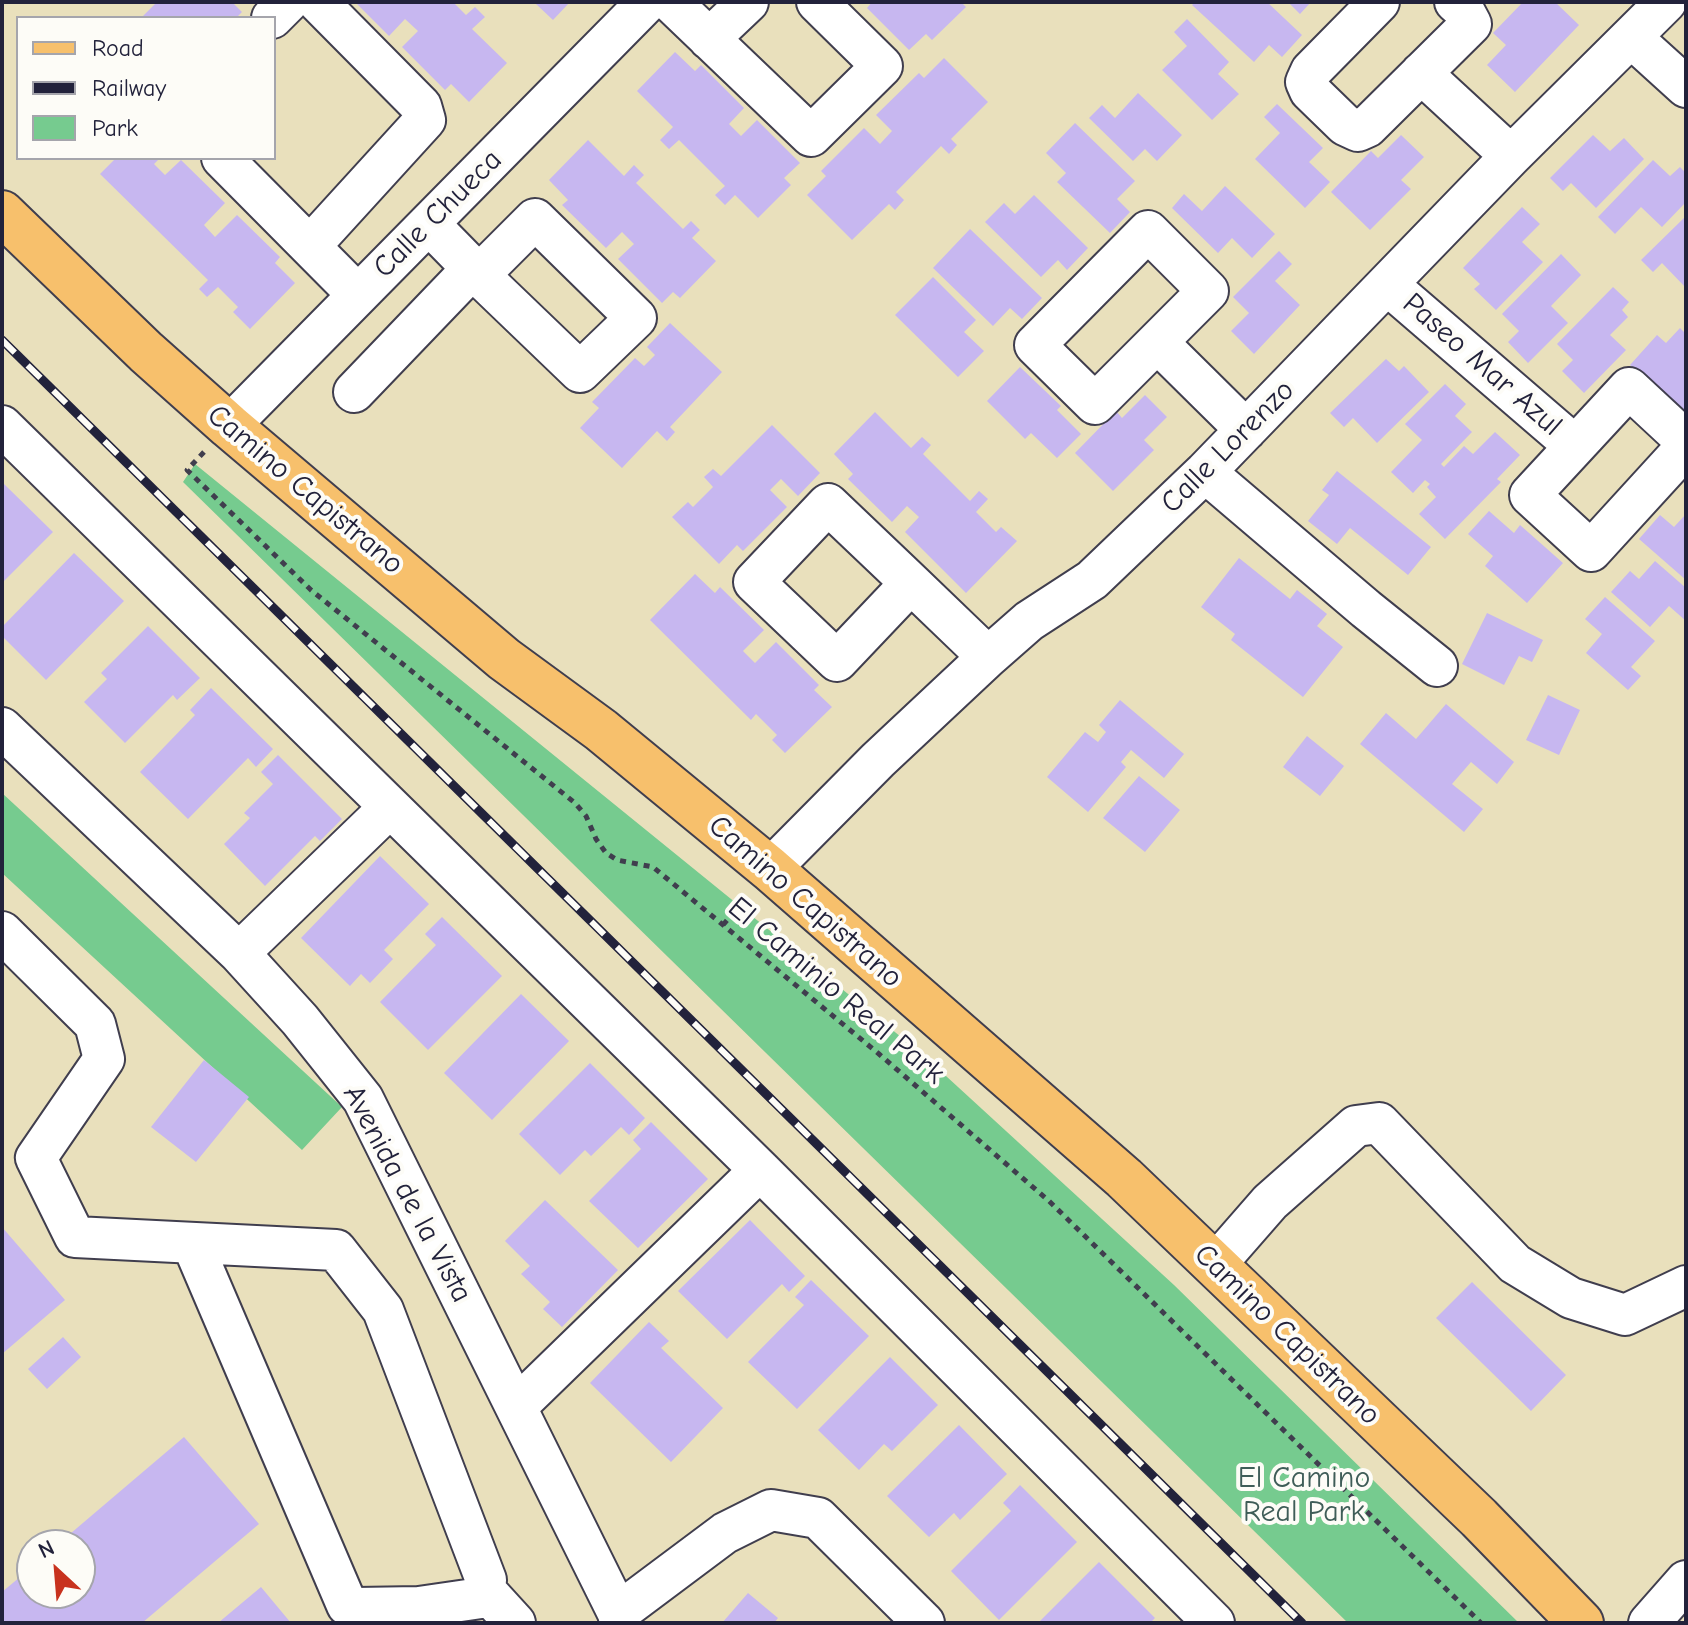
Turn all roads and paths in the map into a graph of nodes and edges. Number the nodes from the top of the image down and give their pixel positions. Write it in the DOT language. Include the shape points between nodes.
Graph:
graph roads {
  1 [pos="318,2"];
  2 [pos="647,2"];
  3 [pos="671,2"];
  4 [pos="748,2"];
  5 [pos="817,2"];
  6 [pos="1379,2"];
  7 [pos="1455,2"];
  8 [pos="1666,2"];
  9 [pos="1632,38"];
  10 [pos="709,39"];
  11 [pos="1421,73"];
  12 [pos="1686,87"];
  13 [pos="1511,156"];
  14 [pos="224,160"];
  15 [pos="2,213"];
  16 [pos="429,224"];
  17 [pos="311,245"];
  18 [pos="1388,285"];
  19 [pos="358,295"];
  20 [pos="1157,342"];
  21 [pos="354,392"];
  22 [pos="2,426"];
  23 [pos="229,426"];
  24 [pos="1246,430"];
  25 [pos="1686,441"];
  26 [pos="1575,446"];
  27 [pos="1686,447"];
  28 [pos="1205,472"];
  29 [pos="911,583"];
  30 [pos="988,657"];
  31 [pos="1437,666"];
  32 [pos="2,728"];
  33 [pos="389,808"];
  34 [pos="770,869"];
  35 [pos="2,932"];
  36 [pos="239,953"];
  37 [pos="760,1170"];
  38 [pos="192,1243"];
  39 [pos="1215,1265"];
  40 [pos="1686,1286"];
  41 [pos="516,1407"];
  42 [pos="1686,1581"];
  43 [pos="484,1589"];
  44 [pos="619,1618"];
  45 [pos="515,1623"];
  46 [pos="924,1623"];
  47 [pos="1214,1623"];
  48 [pos="1481,1623"];
  49 [pos="1581,1623"];
  50 [pos="1649,1623"];
  1 -- 17 [label="street" via="421,106 425,120"];
  2 -- 16 [label="street, Calle Chueca"];
  3 -- 10 [label="street"];
  4 -- 10 [label="street"];
  5 -- 10 [label="street" via="882,66 811,136"];
  6 -- 11 [label="street" via="1311,71 1306,82 1310,91 1358,131"];
  7 -- 11 [label="street" via="1471,24"];
  8 -- 9 [label="street, Calle Lorenzo"];
  9 -- 12 [label="street"];
  9 -- 13 [label="street, Calle Lorenzo"];
  11 -- 13 [label="street"];
  13 -- 18 [label="street, Calle Lorenzo"];
  14 -- 17 [label="street"];
  15 -- 23 [label="main road, Camino Capistrano"];
  16 -- 19 [label="street, Calle Chueca"];
  16 -- 21 [label="street" via="476,272"];
  17 -- 19 [label="street"];
  18 -- 24 [label="street, Calle Lorenzo"];
  18 -- 26 [label="street, Paseo Mar Azul"];
  19 -- 23 [label="street, Calle Chueca"];
  20 -- 24 [label="street"];
  22 -- 33 [label="street"];
  23 -- 34 [label="main road, Camino Capistrano" via="504,659 601,730"];
  23 -- 48 [label="path, El Caminio Real Park" via="187,470 311,590 575,803 606,853 653,867 1049,1201"];
  24 -- 28 [label="street, Calle Lorenzo"];
  25 -- 26 [label="street, Paseo Mar Azul" via="1629,388"];
  26 -- 27 [label="street, Paseo Mar Azul" via="1530,495 1591,551"];
  28 -- 30 [label="street, Calle Lorenzo" via="1092,580 1029,621"];
  28 -- 31 [label="street"];
  29 -- 30 [label="street"];
  30 -- 34 [label="street, Calle Lorenzo"];
  32 -- 36 [label="street, Avenida de la Vista"];
  33 -- 36 [label="street"];
  33 -- 37 [label="street"];
  34 -- 39 [label="main road, Camino Capistrano" via="1124,1178"];
  35 -- 38 [label="street" via="95,1024 104,1059 36,1158 75,1237"];
  36 -- 41 [label="street, Avenida de la Vista" via="363,1099"];
  37 -- 41 [label="street"];
  37 -- 47 [label="street"];
  38 -- 43 [label="street" via="336,1250 383,1310 486,1580"];
  38 -- 43 [label="street" via="347,1605 419,1607 481,1598"];
  39 -- 40 [label="street" via="1270,1202 1356,1126 1379,1123 1515,1264 1571,1298 1625,1315"];
  39 -- 49 [label="main road, Camino Capistrano"];
  41 -- 44 [label="street, Avenida de la Vista"];
  42 -- 50 [label="street"];
  43 -- 45 [label="street"];
  44 -- 46 [label="street" via="725,1533 771,1510 818,1518"];
}
